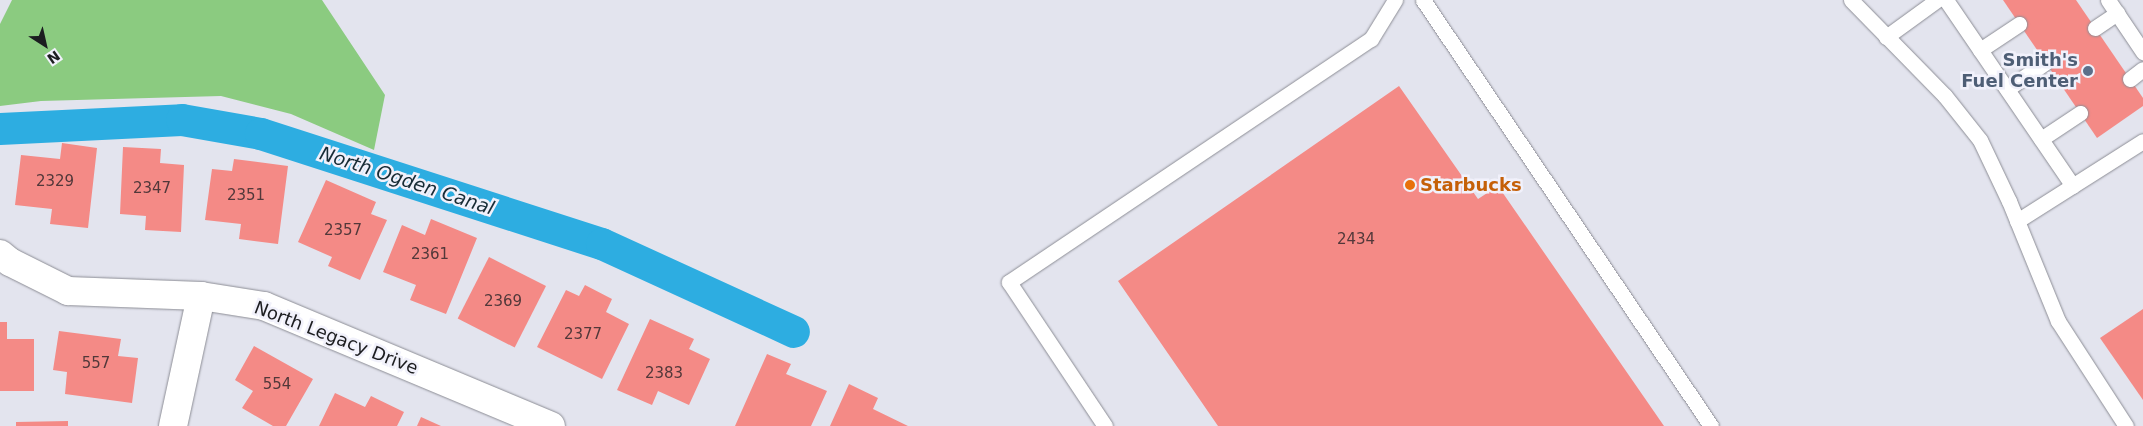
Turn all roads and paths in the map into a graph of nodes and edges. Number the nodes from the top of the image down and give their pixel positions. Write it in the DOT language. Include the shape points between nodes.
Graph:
graph roads {
  1 [pos="1395,0"];
  2 [pos="1423,0"];
  3 [pos="1851,0"];
  4 [pos="1937,0"];
  5 [pos="1946,0"];
  6 [pos="2108,0"];
  7 [pos="2117,13"];
  8 [pos="2019,24"];
  9 [pos="2095,28"];
  10 [pos="1886,37"];
  11 [pos="1980,50"];
  12 [pos="2143,52"];
  13 [pos="2046,62"];
  14 [pos="2143,69"];
  15 [pos="2130,78"];
  16 [pos="2007,89"];
  17 [pos="2080,113"];
  18 [pos="2041,139"];
  19 [pos="2143,142"];
  20 [pos="2073,186"];
  21 [pos="2017,221"];
  22 [pos="0,254"];
  23 [pos="201,296"];
  24 [pos="540,424"];
  25 [pos="173,426"];
  26 [pos="1105,426"];
  27 [pos="1711,426"];
  28 [pos="2126,426"];
  1 -- 26 [label="lane" via="1371,39 1009,282"];
  2 -- 27 [label="lane"];
  3 -- 10 [label="lane"];
  4 -- 10 [label="lane"];
  5 -- 11 [label="lane"];
  6 -- 7 [label="lane"];
  7 -- 9 [label="lane"];
  7 -- 12 [label="lane"];
  8 -- 11 [label="lane"];
  10 -- 21 [label="lane" via="1964,117 1996,172"];
  11 -- 16 [label="lane"];
  13 -- 16 [label="lane"];
  14 -- 15 [label="lane"];
  16 -- 18 [label="lane"];
  17 -- 18 [label="lane"];
  18 -- 20 [label="lane"];
  19 -- 20 [label="lane"];
  20 -- 21 [label="lane"];
  21 -- 28 [label="lane" via="2058,321"];
  22 -- 23 [label="street, North Legacy Drive" via="68,291"];
  23 -- 24 [label="street, North Legacy Drive" via="264,306"];
  23 -- 25 [label="street"];
}
